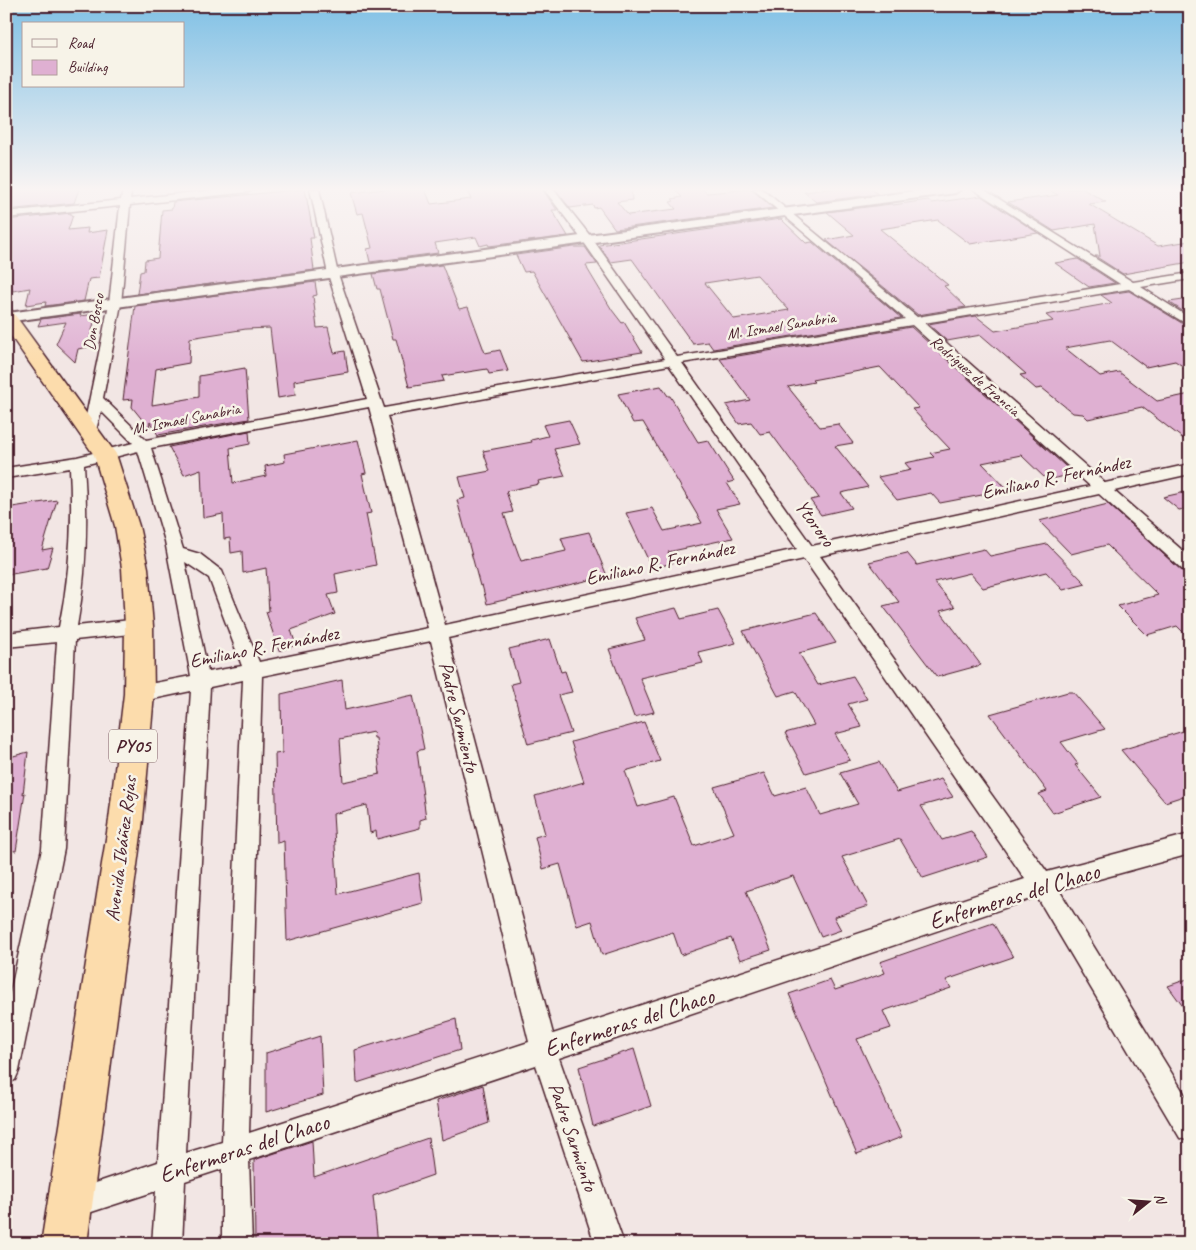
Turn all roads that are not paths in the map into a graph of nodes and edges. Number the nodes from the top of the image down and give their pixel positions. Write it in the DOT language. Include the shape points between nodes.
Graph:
graph roads {
  1 [pos="121,247"];
  2 [pos="327,247"];
  3 [pos="527,247"];
  4 [pos="593,247"];
  5 [pos="827,247"];
  6 [pos="1070,247"];
  7 [pos="333,274"];
  8 [pos="1190,276"];
  9 [pos="1131,286"];
  10 [pos="115,304"];
  11 [pos="7,317"];
  12 [pos="915,322"];
  13 [pos="1190,323"];
  14 [pos="673,361"];
  15 [pos="96,399"];
  16 [pos="376,407"];
  17 [pos="143,445"];
  18 [pos="91,449"];
  19 [pos="1190,469"];
  20 [pos="6,473"];
  21 [pos="1103,488"];
  22 [pos="810,552"];
  23 [pos="175,553"];
  24 [pos="1190,567"];
  25 [pos="139,626"];
  26 [pos="67,632"];
  27 [pos="438,633"];
  28 [pos="6,640"];
  29 [pos="253,670"];
  30 [pos="201,681"];
  31 [pos="139,694"];
  32 [pos="1190,844"];
  33 [pos="1042,884"];
  34 [pos="544,1050"];
  35 [pos="6,1070"];
  36 [pos="1190,1128"];
  37 [pos="235,1150"];
  38 [pos="171,1171"];
  39 [pos="67,1224"];
  40 [pos="167,1244"];
  41 [pos="238,1244"];
  42 [pos="610,1244"];
  1 -- 10 [label="street, Don Bosco"];
  2 -- 7 [label="street, Padre Sarmiento"];
  3 -- 7 [label="street"];
  4 -- 14 [label="street, Ytororo"];
  5 -- 12 [label="street, Rodríguez de Francia"];
  6 -- 9 [label="street"];
  7 -- 10 [label="street"];
  7 -- 16 [label="street, Padre Sarmiento"];
  8 -- 9 [label="street, M. Ismael Sanabria"];
  9 -- 12 [label="street, M. Ismael Sanabria"];
  9 -- 13 [label="street"];
  10 -- 11 [label="street"];
  10 -- 15 [label="street, Don Bosco"];
  11 -- 18 [label="highway, Avenida Ibáñez Rojas / PY05"];
  12 -- 14 [label="street, M. Ismael Sanabria"];
  12 -- 21 [label="street, Rodríguez de Francia"];
  14 -- 16 [label="street, M. Ismael Sanabria"];
  14 -- 22 [label="street, Ytororo"];
  15 -- 17 [label="street"];
  15 -- 18 [label="street, Don Bosco"];
  16 -- 17 [label="street, M. Ismael Sanabria"];
  16 -- 27 [label="street, Padre Sarmiento"];
  17 -- 18 [label="street, M. Ismael Sanabria"];
  17 -- 23 [label="street"];
  18 -- 20 [label="street, M. Ismael Sanabria"];
  18 -- 25 [label="highway, Avenida Ibáñez Rojas / PY05" via="127,526 135,568"];
  18 -- 26 [label="street, Don Bosco" via="80,513 74,595"];
  19 -- 21 [label="street, Emiliano R. Fernández"];
  21 -- 22 [label="street, Emiliano R. Fernández"];
  21 -- 24 [label="street, Rodríguez de Francia"];
  22 -- 27 [label="street, Emiliano R. Fernández"];
  22 -- 33 [label="street, Ytororo"];
  23 -- 29 [label="street" via="194,558 216,574"];
  23 -- 30 [label="street"];
  25 -- 26 [label="street"];
  25 -- 31 [label="highway, Avenida Ibáñez Rojas / PY05"];
  26 -- 28 [label="street"];
  26 -- 35 [label="street, Don Bosco" via="54,849"];
  27 -- 29 [label="street, Emiliano R. Fernández"];
  27 -- 34 [label="street, Padre Sarmiento"];
  29 -- 30 [label="street, Emiliano R. Fernández"];
  29 -- 37 [label="street"];
  30 -- 31 [label="street, Emiliano R. Fernández"];
  30 -- 38 [label="street"];
  31 -- 39 [label="highway, Avenida Ibáñez Rojas / PY05" via="126,820"];
  32 -- 33 [label="street, Enfermeras del Chaco"];
  33 -- 34 [label="street, Enfermeras del Chaco"];
  33 -- 36 [label="street, Ytororo"];
  34 -- 37 [label="street, Enfermeras del Chaco"];
  34 -- 42 [label="street, Padre Sarmiento"];
  37 -- 38 [label="street, Enfermeras del Chaco"];
  37 -- 41 [label="street"];
  38 -- 39 [label="street, Enfermeras del Chaco"];
  38 -- 40 [label="street"];
}
